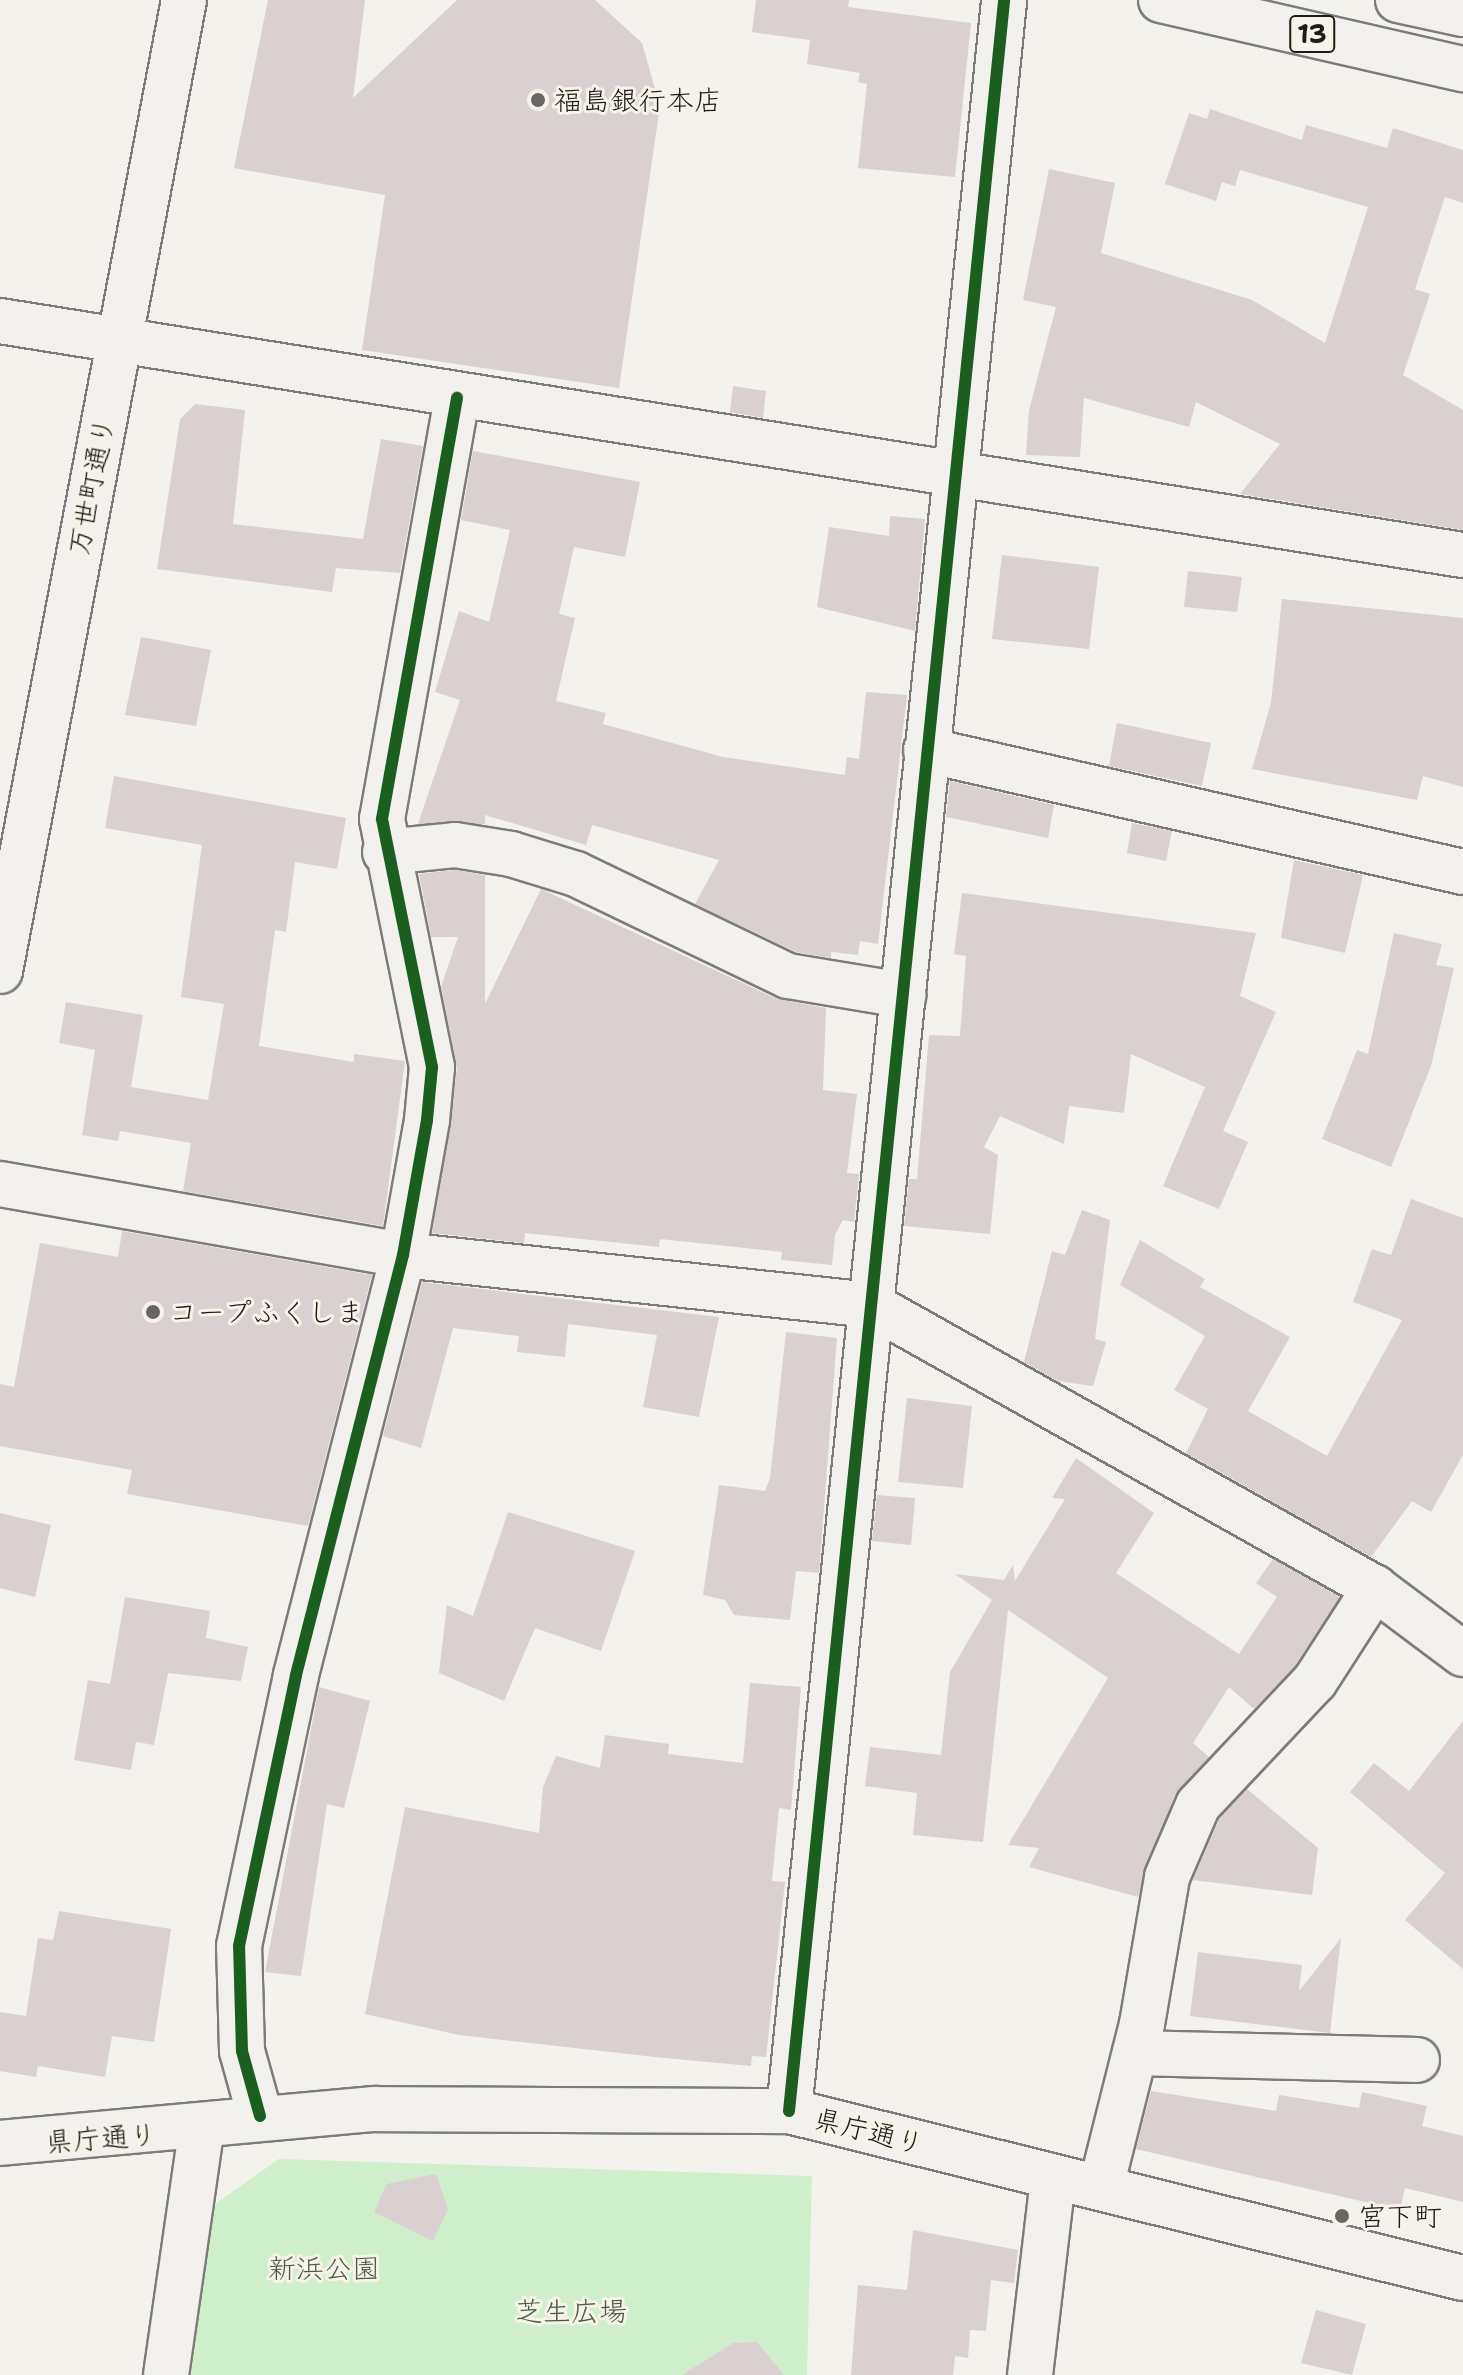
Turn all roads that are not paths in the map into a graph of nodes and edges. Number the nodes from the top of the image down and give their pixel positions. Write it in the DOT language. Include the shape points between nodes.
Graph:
graph roads {
  1 [pos="184,0"];
  2 [pos="1004,0"];
  3 [pos="1161,0"];
  4 [pos="1398,0"];
  5 [pos="1463,14"];
  6 [pos="1463,69"];
  7 [pos="0,321"];
  8 [pos="119,335"];
  9 [pos="457,398"];
  10 [pos="956,479"];
  11 [pos="1463,555"];
  12 [pos="926,750"];
  13 [pos="385,852"];
  14 [pos="1463,872"];
  15 [pos="0,971"];
  16 [pos="903,995"];
  17 [pos="0,1184"];
  18 [pos="403,1255"];
  19 [pos="871,1305"];
  20 [pos="1375,1588"];
  21 [pos="1463,1654"];
  22 [pos="1135,2053"];
  23 [pos="1417,2060"];
  24 [pos="789,2111"];
  25 [pos="260,2116"];
  26 [pos="201,2131"];
  27 [pos="0,2143"];
  28 [pos="1053,2178"];
  29 [pos="1101,2187"];
  30 [pos="1463,2278"];
  31 [pos="166,2375"];
  32 [pos="1030,2375"];
  1 -- 8 [label="main road, 万世町通り"];
  2 -- 10 [label="main road"];
  3 -- 6 [label="main road, 13"];
  4 -- 5 [label="main road"];
  7 -- 8 [label="main road"];
  8 -- 9 [label="main road"];
  8 -- 15 [label="main road, 万世町通り"];
  9 -- 10 [label="main road"];
  9 -- 13 [label="main road" via="382,819"];
  10 -- 11 [label="main road"];
  10 -- 12 [label="main road"];
  12 -- 14 [label="main road"];
  12 -- 16 [label="main road"];
  13 -- 16 [label="main road" via="455,845 511,854 576,874 788,976"];
  13 -- 18 [label="main road" via="432,1067"];
  16 -- 19 [label="main road"];
  17 -- 18 [label="main road"];
  18 -- 19 [label="main road"];
  18 -- 25 [label="main road" via="296,1675 239,1946 242,2051"];
  19 -- 20 [label="main road"];
  19 -- 24 [label="main road"];
  20 -- 21 [label="main road"];
  20 -- 22 [label="main road" via="1315,1681 1198,1805 1167,1877"];
  22 -- 23 [label="main road"];
  22 -- 29 [label="main road"];
  24 -- 25 [label="main road, 県庁通り"];
  24 -- 28 [label="main road, 県庁通り"];
  25 -- 26 [label="main road, 県庁通り"];
  26 -- 27 [label="main road, 県庁通り"];
  26 -- 31 [label="main road"];
  28 -- 29 [label="main road, 県庁通り"];
  28 -- 32 [label="main road"];
  29 -- 30 [label="main road, 県庁通り"];
}
